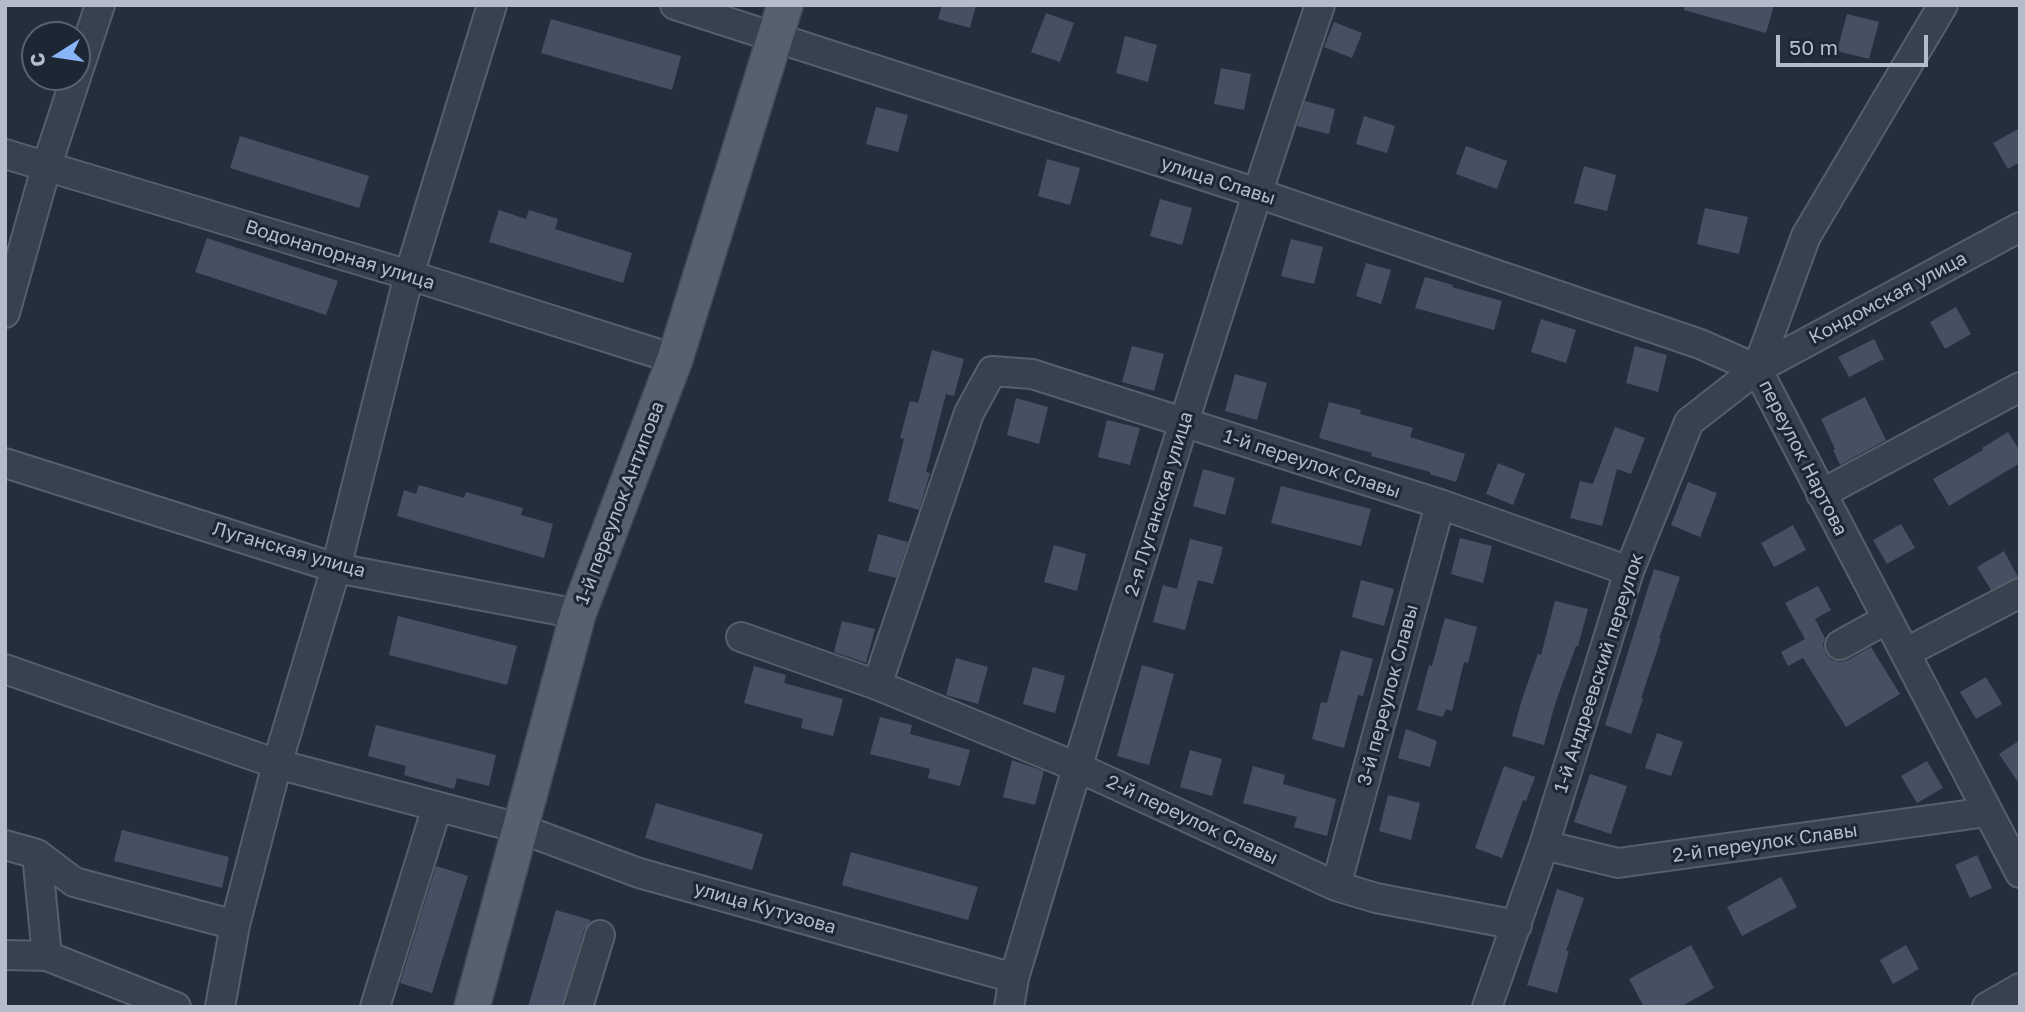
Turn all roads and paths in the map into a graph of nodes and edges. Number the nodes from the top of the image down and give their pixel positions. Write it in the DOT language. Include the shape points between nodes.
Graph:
graph roads {
  1 [pos="100,5"];
  2 [pos="492,5"];
  3 [pos="675,5"];
  4 [pos="1320,5"];
  5 [pos="1943,5"];
  6 [pos="781,21"];
  7 [pos="91,33"];
  8 [pos="72,91"];
  9 [pos="5,154"];
  10 [pos="46,168"];
  11 [pos="1257,193"];
  12 [pos="2020,228"];
  13 [pos="12,261"];
  14 [pos="409,275"];
  15 [pos="5,313"];
  16 [pos="675,359"];
  17 [pos="1757,369"];
  18 [pos="2020,387"];
  19 [pos="1184,423"];
  20 [pos="5,463"];
  21 [pos="1821,494"];
  22 [pos="1440,504"];
  23 [pos="336,568"];
  24 [pos="1629,572"];
  25 [pos="2020,593"];
  26 [pos="578,614"];
  27 [pos="1887,619"];
  28 [pos="741,637"];
  29 [pos="1840,645"];
  30 [pos="1905,653"];
  31 [pos="5,669"];
  32 [pos="877,684"];
  33 [pos="277,764"];
  34 [pos="1077,767"];
  35 [pos="437,807"];
  36 [pos="1987,812"];
  37 [pos="519,828"];
  38 [pos="5,845"];
  39 [pos="1544,845"];
  40 [pos="37,854"];
  41 [pos="2020,873"];
  42 [pos="1336,886"];
  43 [pos="235,925"];
  44 [pos="1517,925"];
  45 [pos="600,935"];
  46 [pos="5,955"];
  47 [pos="47,956"];
  48 [pos="1014,978"];
  49 [pos="2020,989"];
  50 [pos="176,1007"];
  51 [pos="220,1007"];
  52 [pos="375,1007"];
  53 [pos="472,1007"];
  54 [pos="578,1007"];
  55 [pos="1009,1007"];
  56 [pos="1487,1007"];
  57 [pos="1987,1007"];
  1 -- 7 [label="street"];
  2 -- 14 [label="street"];
  3 -- 6 [label="street, улица Славы"];
  4 -- 11 [label="street, 2-я Луганская улица"];
  5 -- 17 [label="street, переулок Нартова" via="1806,236"];
  6 -- 11 [label="street, улица Славы"];
  6 -- 16 [label="main road, 1-й переулок Антипова"];
  8 -- 10 [label="street"];
  9 -- 10 [label="street, Водонапорная улица"];
  10 -- 13 [label="street"];
  10 -- 14 [label="street, Водонапорная улица"];
  11 -- 17 [label="street, улица Славы" via="1700,344"];
  11 -- 19 [label="street, 2-я Луганская улица"];
  12 -- 17 [label="street, Кондомская улица"];
  13 -- 15 [label="street"];
  14 -- 16 [label="street, Водонапорная улица"];
  14 -- 23 [label="street"];
  16 -- 26 [label="main road, 1-й переулок Антипова"];
  17 -- 21 [label="street, переулок Нартова"];
  17 -- 24 [label="street, 1-й Андреевский переулок" via="1689,422"];
  18 -- 21 [label="street"];
  19 -- 22 [label="street, 1-й переулок Славы"];
  19 -- 32 [label="street, 1-й переулок Славы" via="1032,374 992,371 969,413"];
  19 -- 34 [label="street, 2-я Луганская улица"];
  20 -- 23 [label="street, Луганская улица"];
  21 -- 27 [label="street, переулок Нартова"];
  22 -- 24 [label="street, 1-й переулок Славы"];
  22 -- 42 [label="street, 3-й переулок Славы"];
  23 -- 26 [label="street, Луганская улица"];
  23 -- 33 [label="street"];
  24 -- 39 [label="street, 1-й Андреевский переулок"];
  25 -- 30 [label="street"];
  26 -- 37 [label="main road, 1-й переулок Антипова"];
  27 -- 29 [label="street"];
  27 -- 30 [label="street, переулок Нартова"];
  28 -- 32 [label="street, 2-й переулок Славы"];
  30 -- 36 [label="street, переулок Нартова"];
  31 -- 33 [label="street, улица Кутузова"];
  32 -- 34 [label="street, 2-й переулок Славы"];
  33 -- 35 [label="street, улица Кутузова"];
  33 -- 43 [label="street"];
  34 -- 42 [label="street, 2-й переулок Славы"];
  34 -- 48 [label="street, 2-я Луганская улица"];
  35 -- 37 [label="street, улица Кутузова"];
  35 -- 52 [label="street"];
  36 -- 39 [label="street, 2-й переулок Славы" via="1618,863"];
  36 -- 41 [label="street, переулок Нартова"];
  37 -- 48 [label="street, улица Кутузова" via="639,873"];
  37 -- 53 [label="main road, 1-й переулок Антипова"];
  38 -- 40 [label="street"];
  39 -- 44 [label="street, 1-й Андреевский переулок"];
  40 -- 43 [label="street" via="74,882"];
  40 -- 47 [label="street"];
  42 -- 44 [label="street, 2-й переулок Славы"];
  43 -- 51 [label="street"];
  44 -- 56 [label="street, 1-й Андреевский переулок"];
  45 -- 54 [label="street"];
  46 -- 47 [label="street"];
  47 -- 50 [label="street"];
  48 -- 55 [label="street, 2-я Луганская улица"];
  49 -- 57 [label="street"];
}
